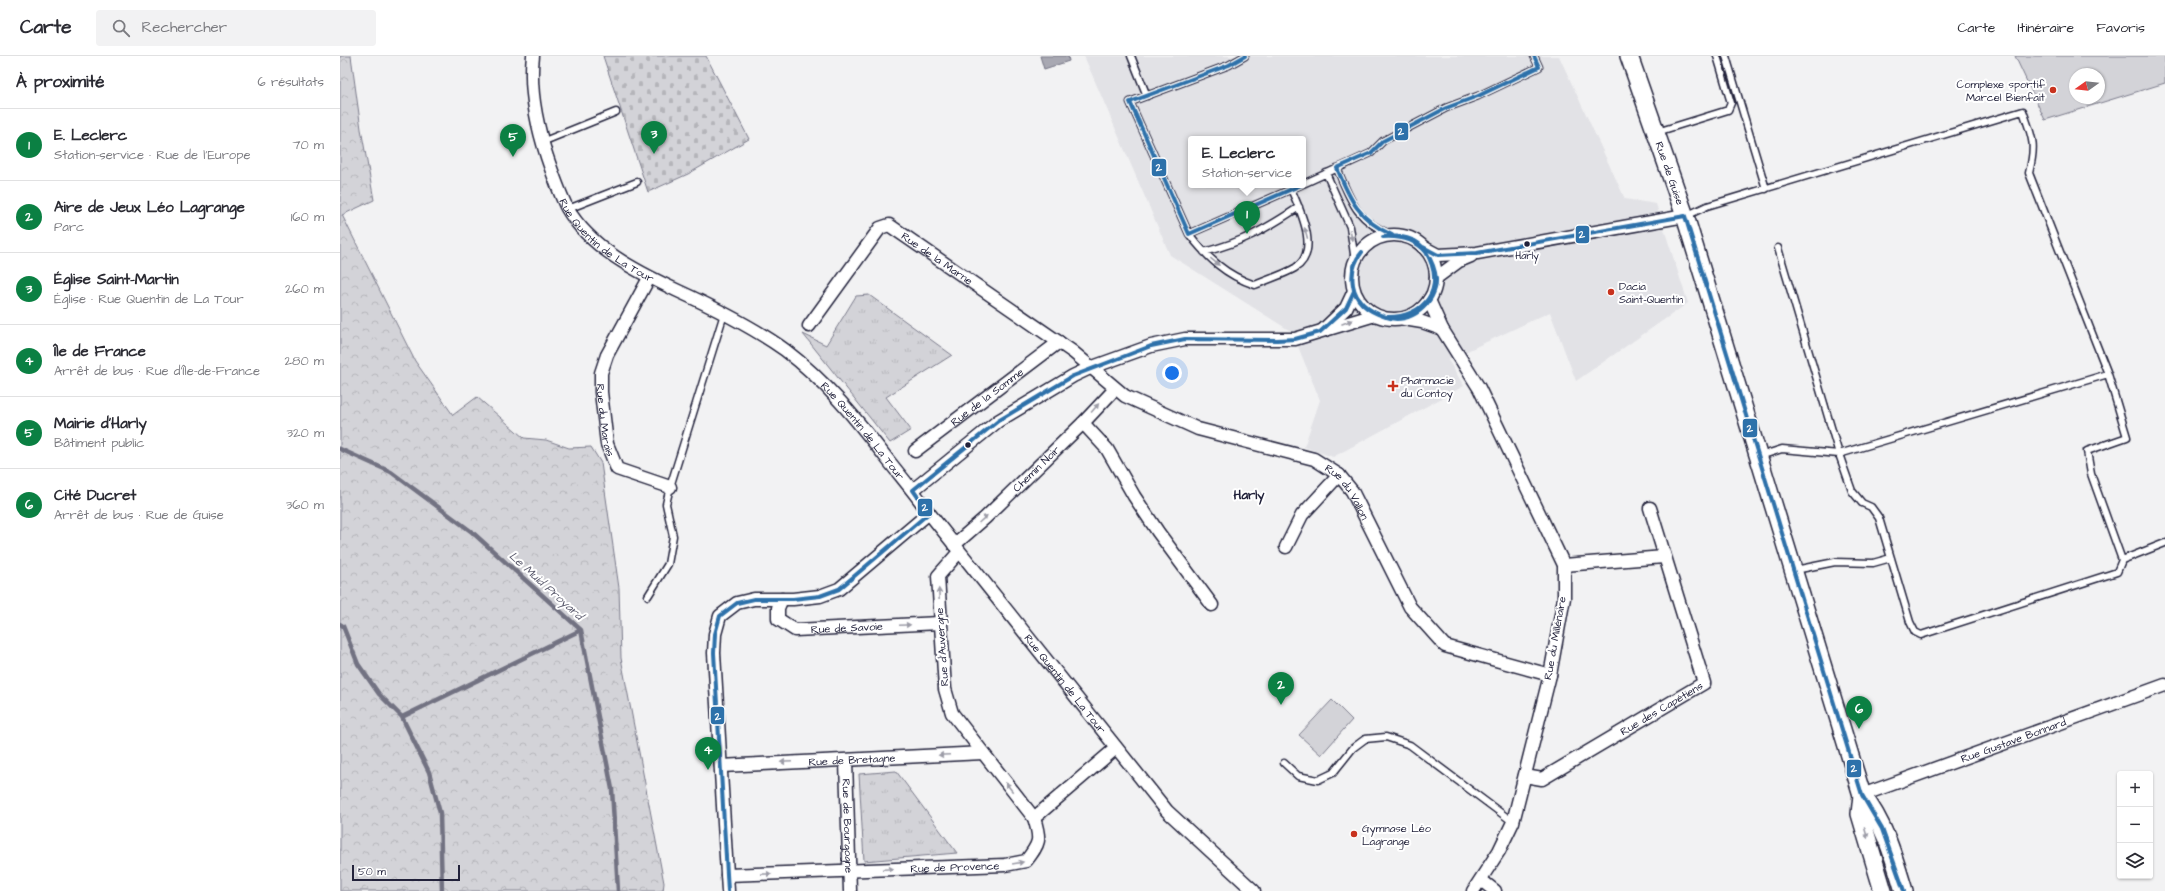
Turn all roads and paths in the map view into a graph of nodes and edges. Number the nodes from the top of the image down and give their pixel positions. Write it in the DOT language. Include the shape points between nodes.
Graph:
graph roads {
  1 [pos="533,56"];
  2 [pos="1131,56"];
  3 [pos="1245,56"];
  4 [pos="1534,56"];
  5 [pos="1629,56"];
  6 [pos="1717,56"];
  7 [pos="1726,56"];
  8 [pos="1147,96"];
  9 [pos="616,112"];
  10 [pos="1656,133"];
  11 [pos="542,142"];
  12 [pos="1337,168"];
  13 [pos="1326,173"];
  14 [pos="637,182"];
  15 [pos="1306,182"];
  16 [pos="1766,188"];
  17 [pos="1291,189"];
  18 [pos="1299,208"];
  19 [pos="568,209"];
  20 [pos="1685,216"];
  21 [pos="1189,234"];
  22 [pos="1392,235"];
  23 [pos="1423,247"];
  24 [pos="1778,248"];
  25 [pos="1204,252"];
  26 [pos="1477,253"];
  27 [pos="1355,261"];
  28 [pos="649,278"];
  29 [pos="1436,278"];
  30 [pos="1354,291"];
  31 [pos="1429,300"];
  32 [pos="724,314"];
  33 [pos="1375,315"];
  34 [pos="1402,318"];
  35 [pos="810,326"];
  36 [pos="1442,329"];
  37 [pos="1320,332"];
  38 [pos="1059,342"];
  39 [pos="1090,368"];
  40 [pos="2108,374"];
  41 [pos="1115,388"];
  42 [pos="1083,422"];
  43 [pos="915,451"];
  44 [pos="1839,454"];
  45 [pos="1759,457"];
  46 [pos="1339,475"];
  47 [pos="670,487"];
  48 [pos="913,490"];
  49 [pos="1650,508"];
  50 [pos="929,513"];
  51 [pos="2165,543"];
  52 [pos="1286,547"];
  53 [pos="956,548"];
  54 [pos="1664,557"];
  55 [pos="1891,558"];
  56 [pos="2122,560"];
  57 [pos="1564,565"];
  58 [pos="1794,571"];
  59 [pos="648,596"];
  60 [pos="782,599"];
  61 [pos="1212,605"];
  62 [pos="940,624"];
  63 [pos="1550,675"];
  64 [pos="2165,685"];
  65 [pos="1116,748"];
  66 [pos="983,753"];
  67 [pos="846,761"];
  68 [pos="1284,763"];
  69 [pos="720,766"];
  70 [pos="1525,776"];
  71 [pos="1862,795"];
  72 [pos="1034,818"];
  73 [pos="1513,822"];
  74 [pos="849,870"];
  75 [pos="727,875"];
  76 [pos="1481,880"];
  77 [pos="1882,890"];
  78 [pos="728,891"];
  79 [pos="850,891"];
  80 [pos="1254,891"];
  81 [pos="1473,891"];
  82 [pos="1495,891"];
  83 [pos="1904,891"];
  1 -- 11 [label="street, Rue Quentin de La Tour" via="537,122"];
  2 -- 8 [label="lane"];
  3 -- 8 [label="lane" via="1229,65"];
  4 -- 12 [label="lane" via="1539,67 1446,108 1383,141 1371,154"];
  5 -- 10 [label="main road, Rue de Guise"];
  6 -- 10 [label="lane" via="1731,103 1728,110"];
  7 -- 16 [label="lane"];
  8 -- 21 [label="lane" via="1130,102"];
  9 -- 11 [label="lane"];
  10 -- 20 [label="main road, Rue de Guise"];
  11 -- 19 [label="street, Rue Quentin de La Tour"];
  12 -- 13 [label="lane"];
  12 -- 22 [label="lane" via="1357,212 1376,229"];
  13 -- 15 [label="lane"];
  13 -- 27 [label="lane, one-way" via="1350,226"];
  14 -- 19 [label="lane"];
  16 -- 20 [label="lane" via="1707,206"];
  16 -- 40 [label="lane" via="2023,111 2034,151 2029,173"];
  17 -- 18 [label="lane"];
  17 -- 21 [label="lane"];
  18 -- 25 [label="lane" via="1262,232 1232,245"];
  25 -- 18 [label="lane, one-way" via="1235,278 1255,284 1295,268 1305,259 1308,241"];
  19 -- 28 [label="street, Rue Quentin de La Tour" via="594,240"];
  20 -- 26 [label="street"];
  20 -- 45 [label="main road, Rue de Guise"];
  21 -- 25 [label="lane"];
  22 -- 23 [label="street" via="1409,239"];
  22 -- 27 [label="street" via="1370,243"];
  23 -- 26 [label="street" via="1438,255"];
  23 -- 29 [label="street" via="1434,267"];
  24 -- 44 [label="lane"];
  26 -- 29 [label="street" via="1459,261"];
  27 -- 30 [label="street" via="1352,281"];
  28 -- 32 [label="street, Rue Quentin de La Tour"];
  28 -- 47 [label="street, Rue du Marais" via="607,355 601,373 606,444 617,469"];
  29 -- 31 [label="street"];
  30 -- 33 [label="street" via="1359,300"];
  30 -- 37 [label="street" via="1346,308"];
  31 -- 34 [label="street" via="1422,309"];
  31 -- 36 [label="street, Rue du Millénaire"];
  32 -- 47 [label="lane"];
  32 -- 48 [label="street, Rue Quentin de La Tour" via="785,350 827,385"];
  33 -- 34 [label="street"];
  37 -- 33 [label="street, one-way" via="1352,320"];
  34 -- 36 [label="street"];
  35 -- 38 [label="street, Rue de la Marne" via="880,228 889,225"];
  36 -- 57 [label="street, Rue du Millénaire" via="1479,388"];
  37 -- 39 [label="street" via="1295,339 1278,340 1186,339 1151,346"];
  38 -- 39 [label="street, Rue de la Marne"];
  38 -- 43 [label="street, Rue de la Somme"];
  39 -- 41 [label="street, Rue du Vallon"];
  39 -- 48 [label="street" via="998,421"];
  40 -- 44 [label="lane"];
  40 -- 56 [label="lane" via="2127,437 2087,451 2091,474"];
  42 -- 41 [label="street, Chemin Noir, one-way"];
  41 -- 46 [label="street, Rue du Vallon" via="1144,406 1198,429 1314,459"];
  53 -- 42 [label="street, Chemin Noir, one-way"];
  42 -- 61 [label="street" via="1107,449 1158,532"];
  44 -- 45 [label="lane" via="1782,449"];
  44 -- 55 [label="lane" via="1852,491 1862,503 1871,507 1879,518"];
  45 -- 58 [label="main road, Rue de Guise"];
  46 -- 52 [label="street" via="1302,515"];
  46 -- 63 [label="street, Rue du Vallon" via="1352,491 1410,607 1446,646"];
  47 -- 59 [label="lane" via="666,504 673,536 668,564"];
  48 -- 50 [label="street, Rue Quentin de La Tour"];
  49 -- 54 [label="street, Rue des Capétiens"];
  50 -- 53 [label="street, Rue Quentin de La Tour"];
  50 -- 60 [label="street" via="839,589 820,596"];
  51 -- 56 [label="lane"];
  62 -- 53 [label="street, Rue d'Auvergne, one-way" via="938,576"];
  53 -- 65 [label="street, Rue Quentin de La Tour"];
  54 -- 57 [label="street"];
  54 -- 70 [label="street, Rue des Capétiens" via="1704,683 1542,779"];
  55 -- 56 [label="lane" via="1910,622 1915,632 1921,635 2117,572"];
  55 -- 58 [label="lane" via="1873,563 1834,562"];
  57 -- 63 [label="street, Rue du Millénaire" via="1564,598"];
  58 -- 71 [label="main road, Rue de Guise"];
  60 -- 62 [label="street, Rue de Savoie, one-way" via="778,608 778,619 795,630"];
  60 -- 69 [label="street" via="754,599 737,603 720,616 715,634 714,653"];
  62 -- 66 [label="street, Rue d'Auvergne" via="944,689 952,714"];
  63 -- 70 [label="street, Rue du Millénaire"];
  64 -- 71 [label="street, Rue Gustave Bonnard"];
  65 -- 72 [label="street"];
  65 -- 80 [label="street, Rue Quentin de La Tour" via="1167,811"];
  66 -- 67 [label="street, Rue de Bretagne, one-way"];
  72 -- 66 [label="street, Rue d'Auvergne, one-way"];
  67 -- 69 [label="street, Rue de Bretagne, one-way"];
  67 -- 74 [label="street, Rue de Bourgogne"];
  68 -- 73 [label="lane" via="1298,776 1318,780 1333,773 1365,739 1386,737 1410,745"];
  69 -- 75 [label="street"];
  70 -- 73 [label="street, Rue du Millénaire"];
  71 -- 77 [label="main road, Rue de Guise, one-way" via="1860,814"];
  71 -- 83 [label="main road, Rue de Guise" via="1872,808 1893,854"];
  74 -- 72 [label="street, Rue de Provence, one-way" via="1005,865 1026,861 1038,846 1038,831"];
  73 -- 76 [label="street, Rue du Millénaire"];
  75 -- 74 [label="street, Rue de Provence, one-way"];
  74 -- 79 [label="street, Rue de Bourgogne"];
  75 -- 78 [label="street"];
  76 -- 81 [label="street, Rue du Millénaire"];
  76 -- 82 [label="street"];
}
